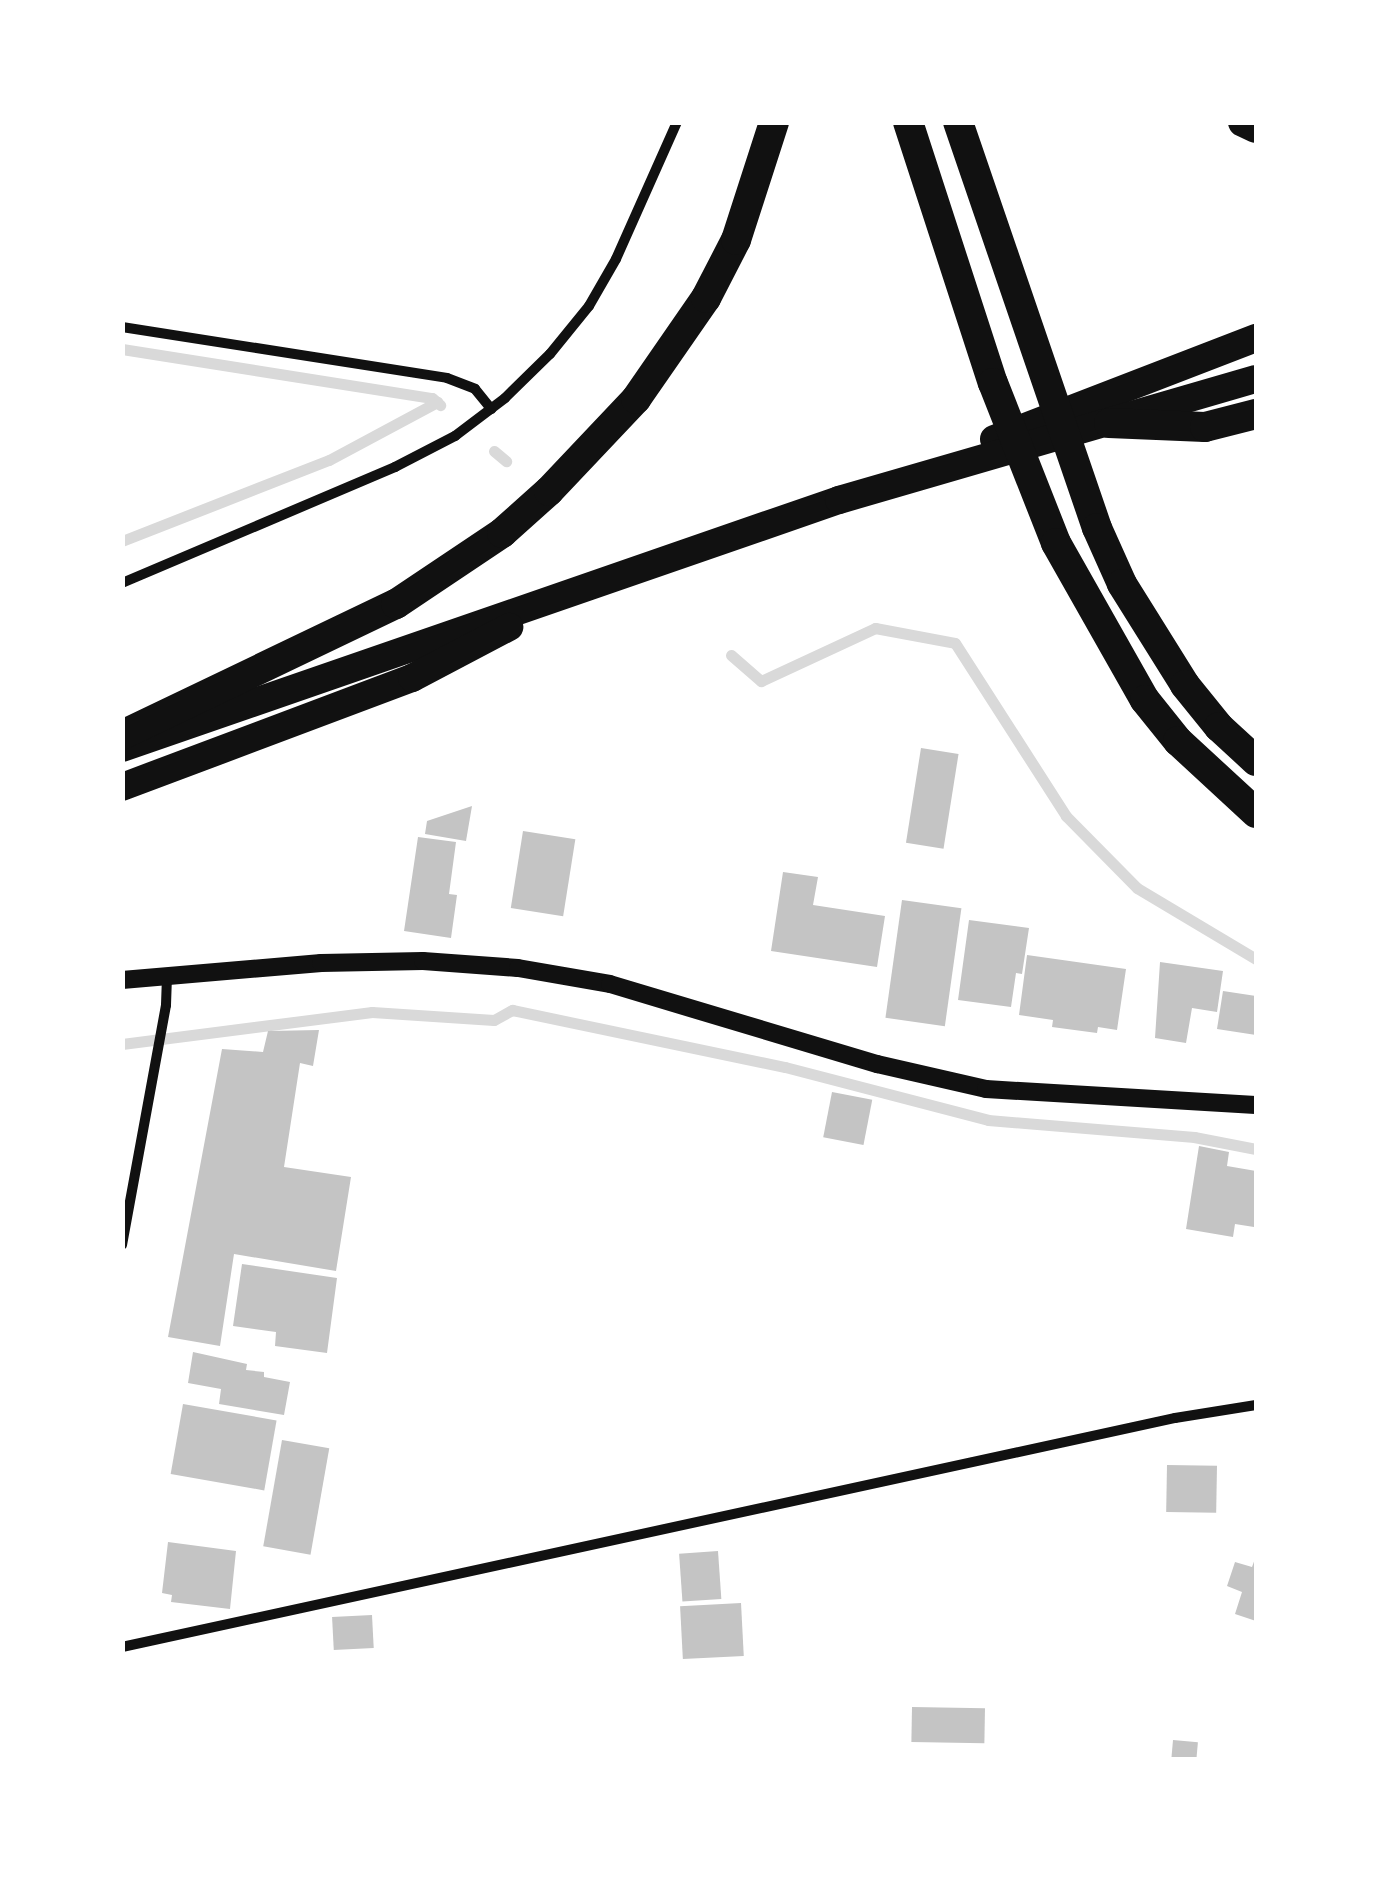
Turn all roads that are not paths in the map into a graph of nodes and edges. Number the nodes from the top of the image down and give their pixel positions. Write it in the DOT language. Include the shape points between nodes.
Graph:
graph roads {
  1 [pos="676,122"];
  2 [pos="774,122"];
  3 [pos="908,122"];
  4 [pos="958,122"];
  5 [pos="1243,122"];
  6 [pos="1256,128"];
  7 [pos="122,327"];
  8 [pos="1256,338"];
  9 [pos="1256,380"];
  10 [pos="491,408"];
  11 [pos="1256,414"];
  12 [pos="1109,424"];
  13 [pos="839,500"];
  14 [pos="122,582"];
  15 [pos="594,582"];
  16 [pos="122,735"];
  17 [pos="122,748"];
  18 [pos="1256,761"];
  19 [pos="122,787"];
  20 [pos="1256,813"];
  21 [pos="166,976"];
  22 [pos="122,980"];
  23 [pos="1256,1105"];
  24 [pos="122,1245"];
  25 [pos="1256,1405"];
  26 [pos="122,1647"];
  1 -- 10 [label="street" via="589,306 550,354"];
  2 -- 16 [label="highway" via="736,240 706,298 636,399 550,491 490,542 396,604"];
  3 -- 20 [label="highway" via="993,382 1056,544 1144,700"];
  4 -- 18 [label="highway" via="1122,584 1185,686"];
  5 -- 6 [label="highway"];
  7 -- 10 [label="street" via="447,378 475,389"];
  8 -- 13 [label="highway"];
  9 -- 12 [label="highway"];
  10 -- 14 [label="street" via="455,436 379,475"];
  11 -- 12 [label="highway" via="1204,427"];
  12 -- 13 [label="highway"];
  13 -- 15 [label="highway"];
  15 -- 17 [label="highway"];
  15 -- 19 [label="highway" via="412,678"];
  21 -- 22 [label="street"];
  21 -- 23 [label="street" via="322,963 518,968 610,984 877,1064 986,1088"];
  21 -- 24 [label="street"];
  25 -- 26 [label="street"];
}
